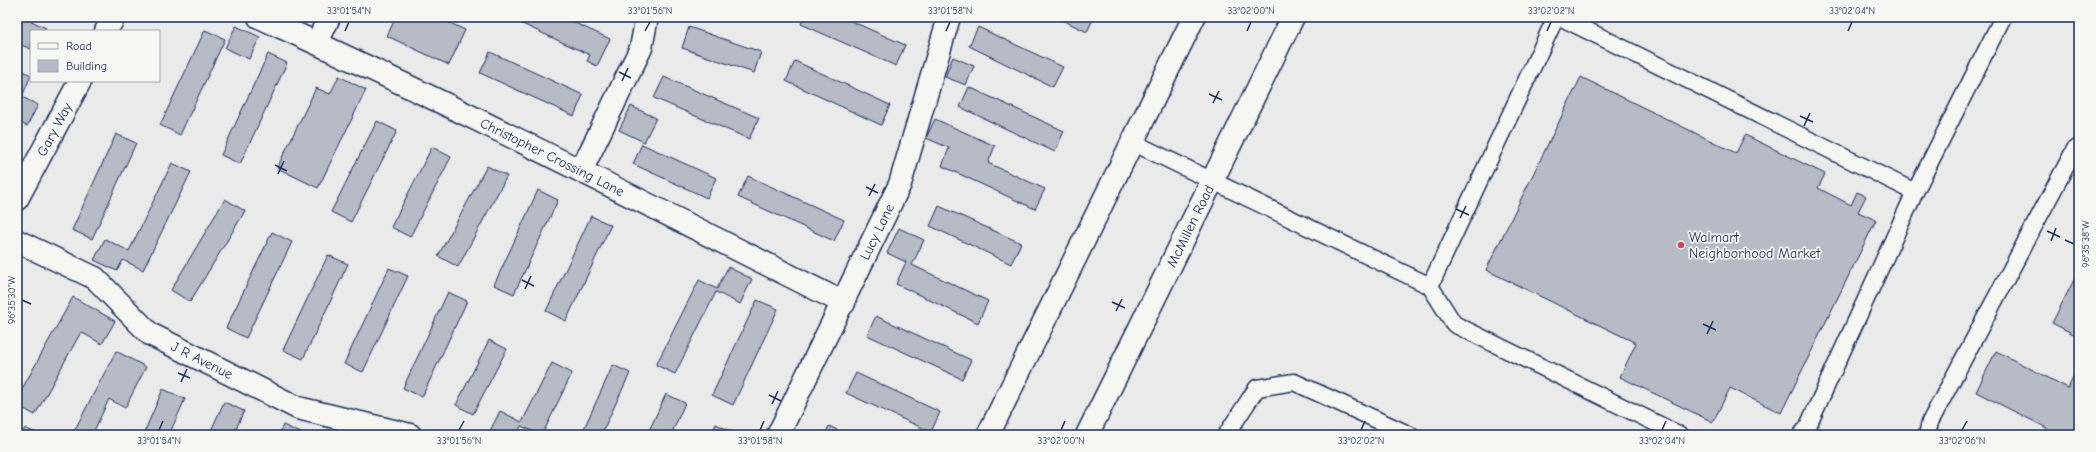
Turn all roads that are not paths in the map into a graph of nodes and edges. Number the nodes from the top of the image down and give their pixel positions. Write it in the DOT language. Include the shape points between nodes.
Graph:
graph roads {
  1 [pos="114,17"];
  2 [pos="259,17"];
  3 [pos="329,17"];
  4 [pos="647,17"];
  5 [pos="949,17"];
  6 [pos="1194,17"];
  7 [pos="1294,17"];
  8 [pos="1556,17"];
  9 [pos="1560,17"];
  10 [pos="2003,17"];
  11 [pos="107,30"];
  12 [pos="317,43"];
  13 [pos="79,82"];
  14 [pos="1132,142"];
  15 [pos="2079,148"];
  16 [pos="581,171"];
  17 [pos="1212,182"];
  18 [pos="1915,192"];
  19 [pos="17,200"];
  20 [pos="17,241"];
  21 [pos="1430,286"];
  22 [pos="844,303"];
  23 [pos="410,435"];
  24 [pos="778,435"];
  25 [pos="988,435"];
  26 [pos="1087,435"];
  27 [pos="1226,435"];
  28 [pos="1410,435"];
  29 [pos="1680,435"];
  30 [pos="1801,435"];
  31 [pos="1927,435"];
  1 -- 11 [label="street"];
  2 -- 12 [label="street, Christopher Crossing Lane"];
  3 -- 12 [label="street"];
  4 -- 16 [label="street" via="641,48"];
  5 -- 22 [label="street, Lucy Lane" via="900,184"];
  6 -- 14 [label="street"];
  7 -- 17 [label="street, McMillen Road"];
  8 -- 21 [label="lane"];
  9 -- 18 [label="lane"];
  10 -- 18 [label="lane"];
  12 -- 16 [label="street, Christopher Crossing Lane"];
  13 -- 19 [label="street, Gary Way"];
  14 -- 17 [label="lane"];
  14 -- 25 [label="street"];
  15 -- 31 [label="lane" via="2075,149 1930,422"];
  16 -- 22 [label="street, Christopher Crossing Lane"];
  17 -- 21 [label="lane"];
  17 -- 26 [label="street, McMillen Road"];
  18 -- 30 [label="lane" via="1808,426"];
  20 -- 23 [label="street, J R Avenue" via="95,278 150,334 298,408"];
  21 -- 29 [label="lane" via="1454,324"];
  22 -- 24 [label="street, Lucy Lane"];
  27 -- 28 [label="lane" via="1257,388 1294,382"];
}
